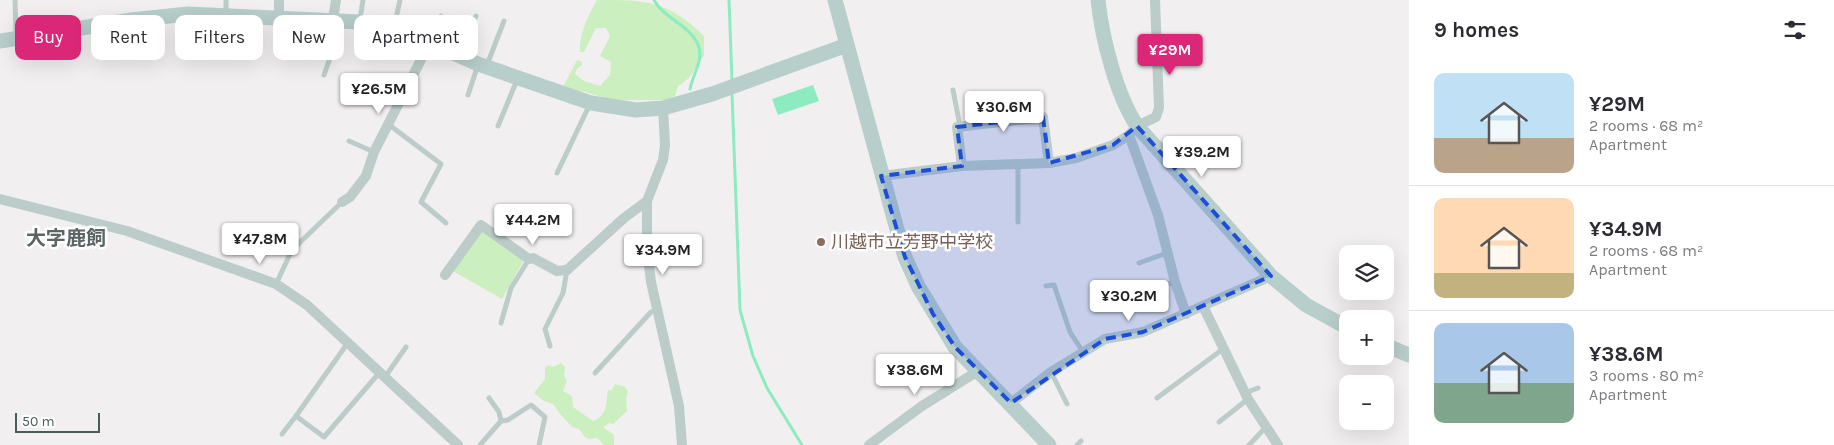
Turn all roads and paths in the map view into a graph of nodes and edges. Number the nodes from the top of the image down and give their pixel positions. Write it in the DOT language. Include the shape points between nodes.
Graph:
graph roads {
  1 [pos="15,0"];
  2 [pos="279,0"];
  3 [pos="336,0"];
  4 [pos="363,0"];
  5 [pos="400,0"];
  6 [pos="835,0"];
  7 [pos="1098,0"];
  8 [pos="1155,0"];
  9 [pos="226,8"];
  10 [pos="15,15"];
  11 [pos="279,15"];
  12 [pos="337,15"];
  13 [pos="360,15"];
  14 [pos="397,15"];
  15 [pos="273,18"];
  16 [pos="504,21"];
  17 [pos="81,28"];
  18 [pos="15,39"];
  19 [pos="0,42"];
  20 [pos="847,45"];
  21 [pos="330,60"];
  22 [pos="421,60"];
  23 [pos="469,60"];
  24 [pos="482,66"];
  25 [pos="324,75"];
  26 [pos="518,79"];
  27 [pos="953,90"];
  28 [pos="468,95"];
  29 [pos="591,103"];
  30 [pos="663,108"];
  31 [pos="388,124"];
  32 [pos="498,126"];
  33 [pos="960,126"];
  34 [pos="1133,130"];
  35 [pos="349,141"];
  36 [pos="374,152"];
  37 [pos="1049,163"];
  38 [pos="1018,164"];
  39 [pos="962,166"];
  40 [pos="557,174"];
  41 [pos="881,176"];
  42 [pos="0,199"];
  43 [pos="647,201"];
  44 [pos="342,202"];
  45 [pos="1018,222"];
  46 [pos="446,223"];
  47 [pos="1168,253"];
  48 [pos="528,260"];
  49 [pos="1138,263"];
  50 [pos="567,270"];
  51 [pos="445,275"];
  52 [pos="1271,276"];
  53 [pos="1175,282"];
  54 [pos="276,284"];
  55 [pos="1046,286"];
  56 [pos="1142,291"];
  57 [pos="1204,306"];
  58 [pos="657,310"];
  59 [pos="1186,314"];
  60 [pos="501,323"];
  61 [pos="1339,323"];
  62 [pos="347,344"];
  63 [pos="550,346"];
  64 [pos="406,347"];
  65 [pos="1223,349"];
  66 [pos="1394,349"];
  67 [pos="1083,353"];
  68 [pos="1409,355"];
  69 [pos="978,371"];
  70 [pos="1051,372"];
  71 [pos="595,373"];
  72 [pos="382,375"];
  73 [pos="1258,388"];
  74 [pos="1246,396"];
  75 [pos="489,398"];
  76 [pos="1157,398"];
  77 [pos="1011,403"];
  78 [pos="1067,404"];
  79 [pos="296,416"];
  80 [pos="501,421"];
  81 [pos="1218,422"];
  82 [pos="1266,428"];
  83 [pos="282,434"];
  84 [pos="452,443"];
  85 [pos="480,445"];
  86 [pos="539,445"];
  87 [pos="682,445"];
  88 [pos="869,445"];
  89 [pos="1049,445"];
  90 [pos="1249,445"];
  91 [pos="1278,445"];
  1 -- 10 [label="lane"];
  2 -- 11 [label="street"];
  3 -- 12 [label="street"];
  4 -- 13 [label="lane"];
  5 -- 14 [label="lane"];
  6 -- 20 [label="street"];
  7 -- 34 [label="street" via="1110,56"];
  8 -- 34 [label="street" via="1159,108 1156,117"];
  9 -- 15 [label="street"];
  9 -- 17 [label="street"];
  16 -- 24 [label="lane"];
  18 -- 19 [label="street"];
  20 -- 30 [label="street" via="722,91"];
  20 -- 41 [label="street"];
  21 -- 25 [label="lane"];
  22 -- 31 [label="street"];
  23 -- 24 [label="street"];
  24 -- 26 [label="street"];
  24 -- 28 [label="lane"];
  26 -- 29 [label="street"];
  26 -- 32 [label="lane"];
  27 -- 33 [label="lane"];
  29 -- 30 [label="street" via="636,110"];
  29 -- 40 [label="lane"];
  30 -- 43 [label="street" via="663,160"];
  31 -- 36 [label="street"];
  31 -- 46 [label="lane" via="441,164 421,202"];
  33 -- 37 [label="street" via="1043,117"];
  33 -- 39 [label="street" via="956,127"];
  34 -- 37 [label="street" via="1113,145"];
  34 -- 47 [label="street"];
  34 -- 52 [label="street"];
  35 -- 36 [label="lane"];
  36 -- 44 [label="street" via="359,187"];
  37 -- 38 [label="street"];
  38 -- 39 [label="street"];
  38 -- 45 [label="lane"];
  39 -- 41 [label="street"];
  41 -- 69 [label="street" via="905,257 918,286 955,346"];
  42 -- 54 [label="street" via="127,231"];
  43 -- 50 [label="street"];
  43 -- 58 [label="street" via="647,250"];
  44 -- 54 [label="lane" via="292,250"];
  47 -- 49 [label="lane"];
  47 -- 53 [label="street"];
  48 -- 50 [label="street" via="538,261 557,271"];
  48 -- 51 [label="street" via="480,225"];
  48 -- 60 [label="lane" via="511,288"];
  50 -- 63 [label="lane" via="563,292 546,329"];
  52 -- 57 [label="street"];
  52 -- 61 [label="street" via="1306,305"];
  53 -- 56 [label="lane"];
  53 -- 59 [label="street"];
  54 -- 62 [label="street" via="307,305"];
  55 -- 67 [label="lane" via="1054,285 1070,332"];
  57 -- 59 [label="street"];
  57 -- 65 [label="street"];
  58 -- 71 [label="lane" via="651,312"];
  58 -- 87 [label="street" via="679,406"];
  59 -- 67 [label="street" via="1143,332 1105,339"];
  62 -- 72 [label="street"];
  62 -- 79 [label="lane"];
  64 -- 72 [label="lane"];
  65 -- 74 [label="street"];
  65 -- 76 [label="lane"];
  66 -- 68 [label="street"];
  67 -- 70 [label="street"];
  69 -- 77 [label="street"];
  69 -- 88 [label="street"];
  70 -- 77 [label="street"];
  70 -- 78 [label="lane"];
  72 -- 79 [label="lane" via="324,437"];
  72 -- 84 [label="street"];
  73 -- 74 [label="lane"];
  74 -- 81 [label="lane"];
  74 -- 82 [label="street"];
  75 -- 80 [label="lane"];
  77 -- 89 [label="street"];
  79 -- 83 [label="lane"];
  80 -- 85 [label="lane"];
  80 -- 86 [label="lane" via="535,406 545,417"];
  82 -- 90 [label="lane"];
  82 -- 91 [label="street"];
}
